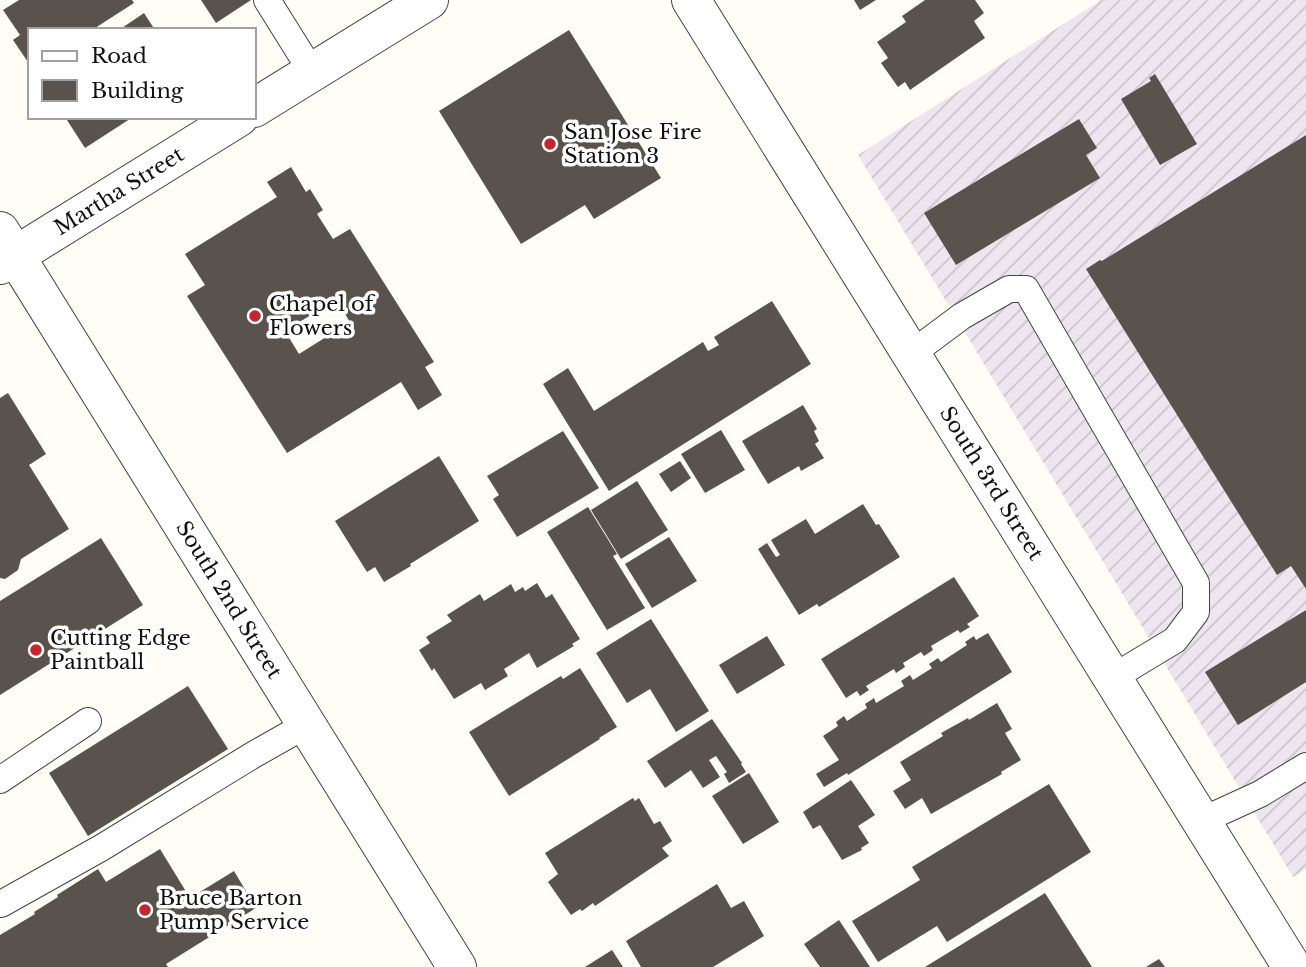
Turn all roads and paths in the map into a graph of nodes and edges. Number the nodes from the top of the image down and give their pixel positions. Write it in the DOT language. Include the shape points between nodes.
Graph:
graph roads {
  1 [pos="267,0"];
  2 [pos="429,0"];
  3 [pos="691,0"];
  4 [pos="312,72"];
  5 [pos="256,107"];
  6 [pos="235,119"];
  7 [pos="5,250"];
  8 [pos="911,354"];
  9 [pos="1112,678"];
  10 [pos="88,721"];
  11 [pos="306,725"];
  12 [pos="1306,766"];
  13 [pos="0,780"];
  14 [pos="1201,821"];
  15 [pos="0,904"];
  16 [pos="457,967"];
  17 [pos="1292,967"];
  1 -- 4 [label="lane"];
  2 -- 4 [label="street"];
  3 -- 8 [label="street, South 3rd Street"];
  4 -- 5 [label="street"];
  6 -- 7 [label="street, Martha Street"];
  7 -- 11 [label="street, South 2nd Street"];
  8 -- 9 [label="street, South 3rd Street"];
  8 -- 9 [label="lane" via="1009,289 1026,289 1196,583 1196,612 1175,640"];
  9 -- 14 [label="street, South 3rd Street"];
  10 -- 13 [label="lane"];
  11 -- 15 [label="lane"];
  11 -- 16 [label="street, South 2nd Street"];
  12 -- 14 [label="lane"];
  14 -- 17 [label="street, South 3rd Street"];
}
